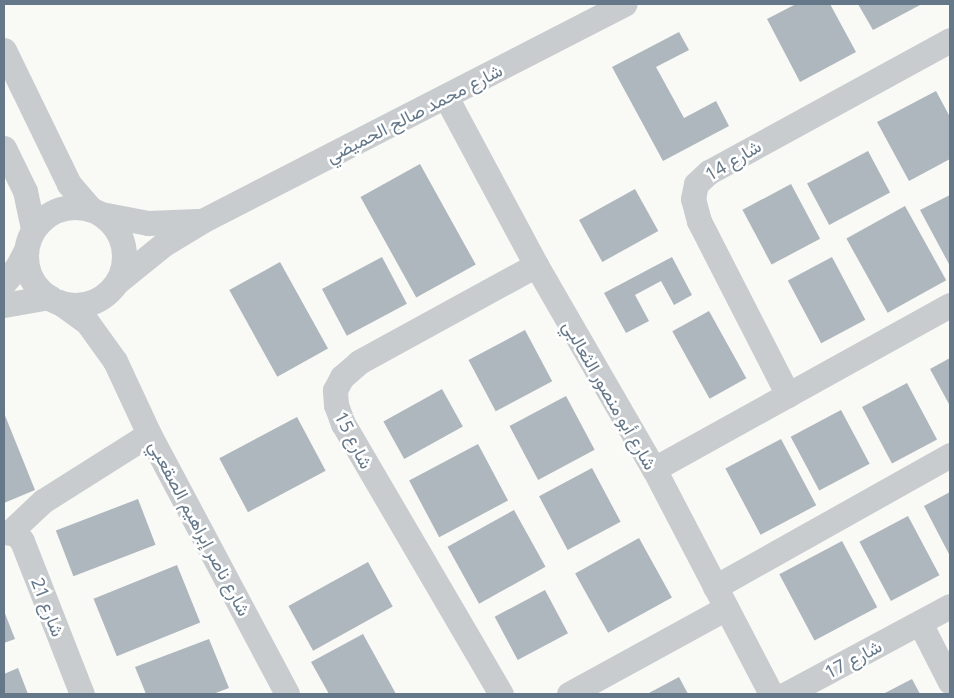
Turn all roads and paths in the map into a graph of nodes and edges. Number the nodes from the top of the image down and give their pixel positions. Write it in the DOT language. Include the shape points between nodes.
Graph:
graph roads {
  1 [pos="625,4"];
  2 [pos="950,40"];
  3 [pos="4,50"];
  4 [pos="446,97"];
  5 [pos="4,148"];
  6 [pos="96,212"];
  7 [pos="202,221"];
  8 [pos="30,240"];
  9 [pos="536,265"];
  10 [pos="4,283"];
  11 [pos="113,286"];
  12 [pos="54,300"];
  13 [pos="950,305"];
  14 [pos="4,306"];
  15 [pos="115,361"];
  16 [pos="788,395"];
  17 [pos="149,434"];
  18 [pos="950,455"];
  19 [pos="654,469"];
  20 [pos="7,532"];
  21 [pos="720,598"];
  22 [pos="950,606"];
  23 [pos="920,623"];
  24 [pos="950,682"];
  25 [pos="82,694"];
  26 [pos="287,694"];
  27 [pos="501,694"];
  28 [pos="569,694"];
  29 [pos="770,694"];
  30 [pos="786,694"];
  1 -- 4 [label="street, شارع محمد صالح الحميضي"];
  2 -- 16 [label="street, شارع 14" via="708,172 696,184 693,200 698,221"];
  3 -- 6 [label="street" via="70,184"];
  4 -- 7 [label="street, شارع محمد صالح الحميضي"];
  4 -- 9 [label="street, شارع أبو منصور الثعالبي"];
  5 -- 8 [label="street" via="25,191"];
  6 -- 7 [label="street, شارع محمد صالح الحميضي" via="148,223"];
  6 -- 8 [label="street" via="81,207 59,209 40,221"];
  6 -- 11 [label="street" via="117,230 124,250 124,261"];
  7 -- 11 [label="street, شارع محمد صالح الحميضي" via="164,244"];
  8 -- 10 [label="street" via="17,267"];
  8 -- 12 [label="street" via="26,261 33,282"];
  9 -- 19 [label="street, شارع أبو منصور الثعالبي"];
  9 -- 27 [label="street, شارع 15" via="359,362 342,377 335,390 343,424"];
  11 -- 12 [label="street" via="91,302 70,304"];
  11 -- 15 [label="street, شارع ناصر إبراهيم الصقعبي" via="106,303 106,320"];
  12 -- 14 [label="street"];
  12 -- 15 [label="street, شارع ناصر إبراهيم الصقعبي" via="87,322"];
  13 -- 16 [label="street"];
  15 -- 17 [label="street, شارع ناصر إبراهيم الصقعبي"];
  16 -- 19 [label="street"];
  17 -- 20 [label="street" via="43,500"];
  17 -- 26 [label="street, شارع ناصر إبراهيم الصقعبي"];
  18 -- 21 [label="street"];
  19 -- 21 [label="street, شارع أبو منصور الثعالبي"];
  20 -- 25 [label="street, شارع 21" via="16,534 22,541"];
  21 -- 28 [label="street"];
  21 -- 29 [label="street, شارع أبو منصور الثعالبي"];
  22 -- 23 [label="street, شارع 17"];
  23 -- 24 [label="street"];
  23 -- 30 [label="street, شارع 17"];
}
